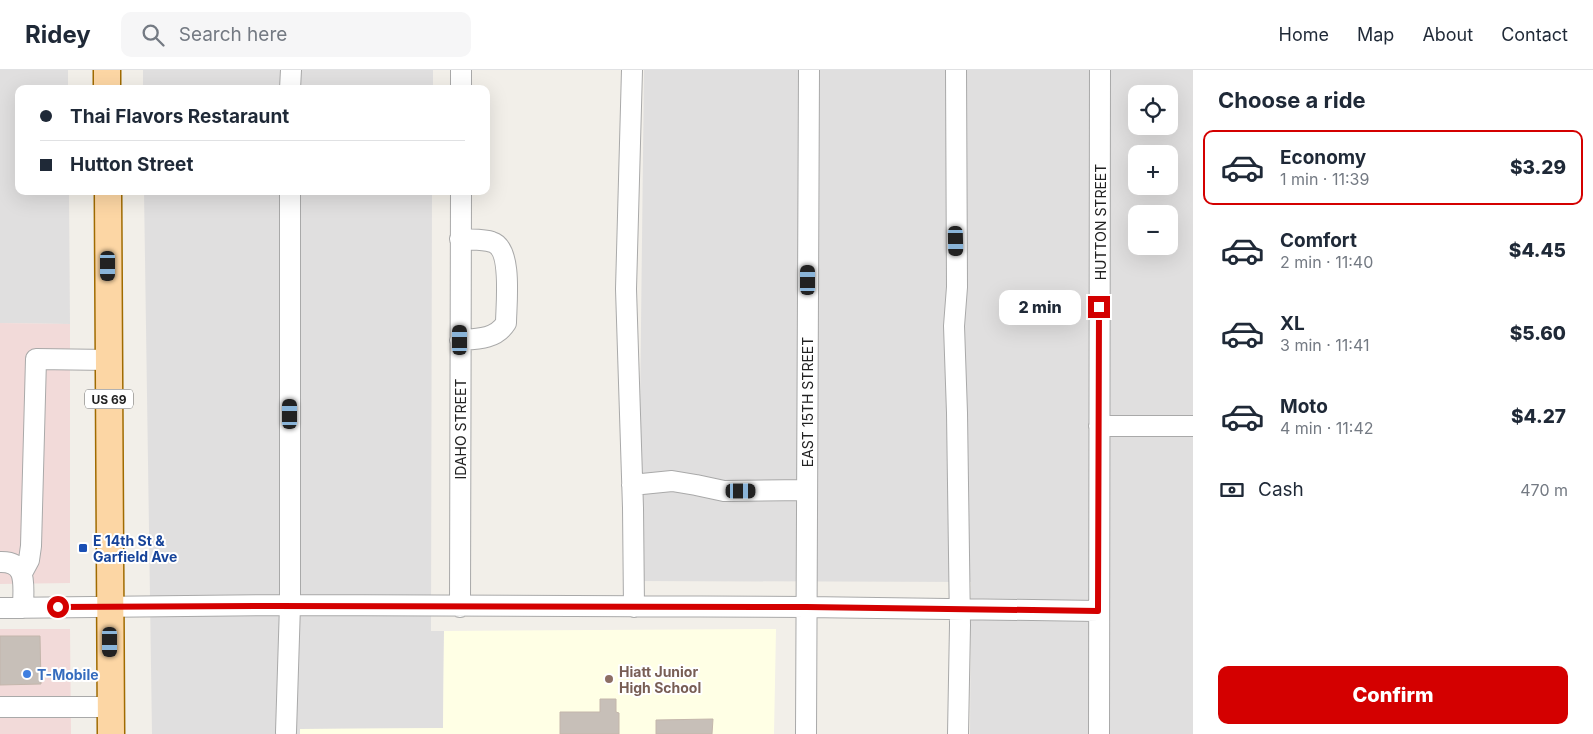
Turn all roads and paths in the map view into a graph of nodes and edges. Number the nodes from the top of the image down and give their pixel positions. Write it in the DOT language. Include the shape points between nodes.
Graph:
graph roads {
  1 [pos="107,70"];
  2 [pos="291,70"];
  3 [pos="461,70"];
  4 [pos="632,70"];
  5 [pos="808,70"];
  6 [pos="956,70"];
  7 [pos="1100,70"];
  8 [pos="107,85"];
  9 [pos="290,85"];
  10 [pos="461,85"];
  11 [pos="108,195"];
  12 [pos="290,195"];
  13 [pos="461,195"];
  14 [pos="460,240"];
  15 [pos="460,340"];
  16 [pos="109,360"];
  17 [pos="1099,426"];
  18 [pos="1193,426"];
  19 [pos="632,485"];
  20 [pos="807,490"];
  21 [pos="0,562"];
  22 [pos="22,573"];
  23 [pos="110,606"];
  24 [pos="290,606"];
  25 [pos="460,607"];
  26 [pos="634,607"];
  27 [pos="807,607"];
  28 [pos="0,608"];
  29 [pos="23,608"];
  30 [pos="960,609"];
  31 [pos="1098,611"];
  32 [pos="0,707"];
  33 [pos="110,707"];
  34 [pos="286,732"];
  35 [pos="111,734"];
  36 [pos="806,734"];
  37 [pos="958,734"];
  38 [pos="1099,734"];
  1 -- 8 [label="main road"];
  2 -- 9 [label="street"];
  3 -- 10 [label="street"];
  4 -- 19 [label="street" via="626,289"];
  5 -- 20 [label="street, EAST 15TH STREET"];
  6 -- 30 [label="street" via="957,287 954,326"];
  7 -- 17 [label="street, HUTTON STREET"];
  11 -- 16 [label="main road, US 69"];
  12 -- 24 [label="street"];
  13 -- 14 [label="street, IDAHO STREET"];
  14 -- 15 [label="street, IDAHO STREET"];
  14 -- 15 [label="street" via="494,242 502,250 506,261 506,324 493,335"];
  15 -- 25 [label="street, IDAHO STREET"];
  16 -- 22 [label="street" via="36,359 31,546 29,560"];
  16 -- 23 [label="main road, US 69"];
  17 -- 18 [label="street"];
  17 -- 31 [label="street, HUTTON STREET"];
  19 -- 20 [label="street" via="672,481 724,491"];
  19 -- 26 [label="street"];
  20 -- 27 [label="street, EAST 15TH STREET"];
  21 -- 22 [label="street" via="17,566"];
  22 -- 29 [label="street"];
  23 -- 24 [label="street"];
  23 -- 29 [label="street"];
  23 -- 33 [label="main road, US 69"];
  24 -- 25 [label="street"];
  24 -- 34 [label="street"];
  25 -- 26 [label="street"];
  26 -- 27 [label="street"];
  27 -- 30 [label="street"];
  27 -- 36 [label="street, EAST 15TH STREET"];
  28 -- 29 [label="street"];
  30 -- 31 [label="street"];
  30 -- 37 [label="street"];
  31 -- 38 [label="street, HUTTON STREET"];
  32 -- 33 [label="street"];
  33 -- 35 [label="main road, US 69"];
}
